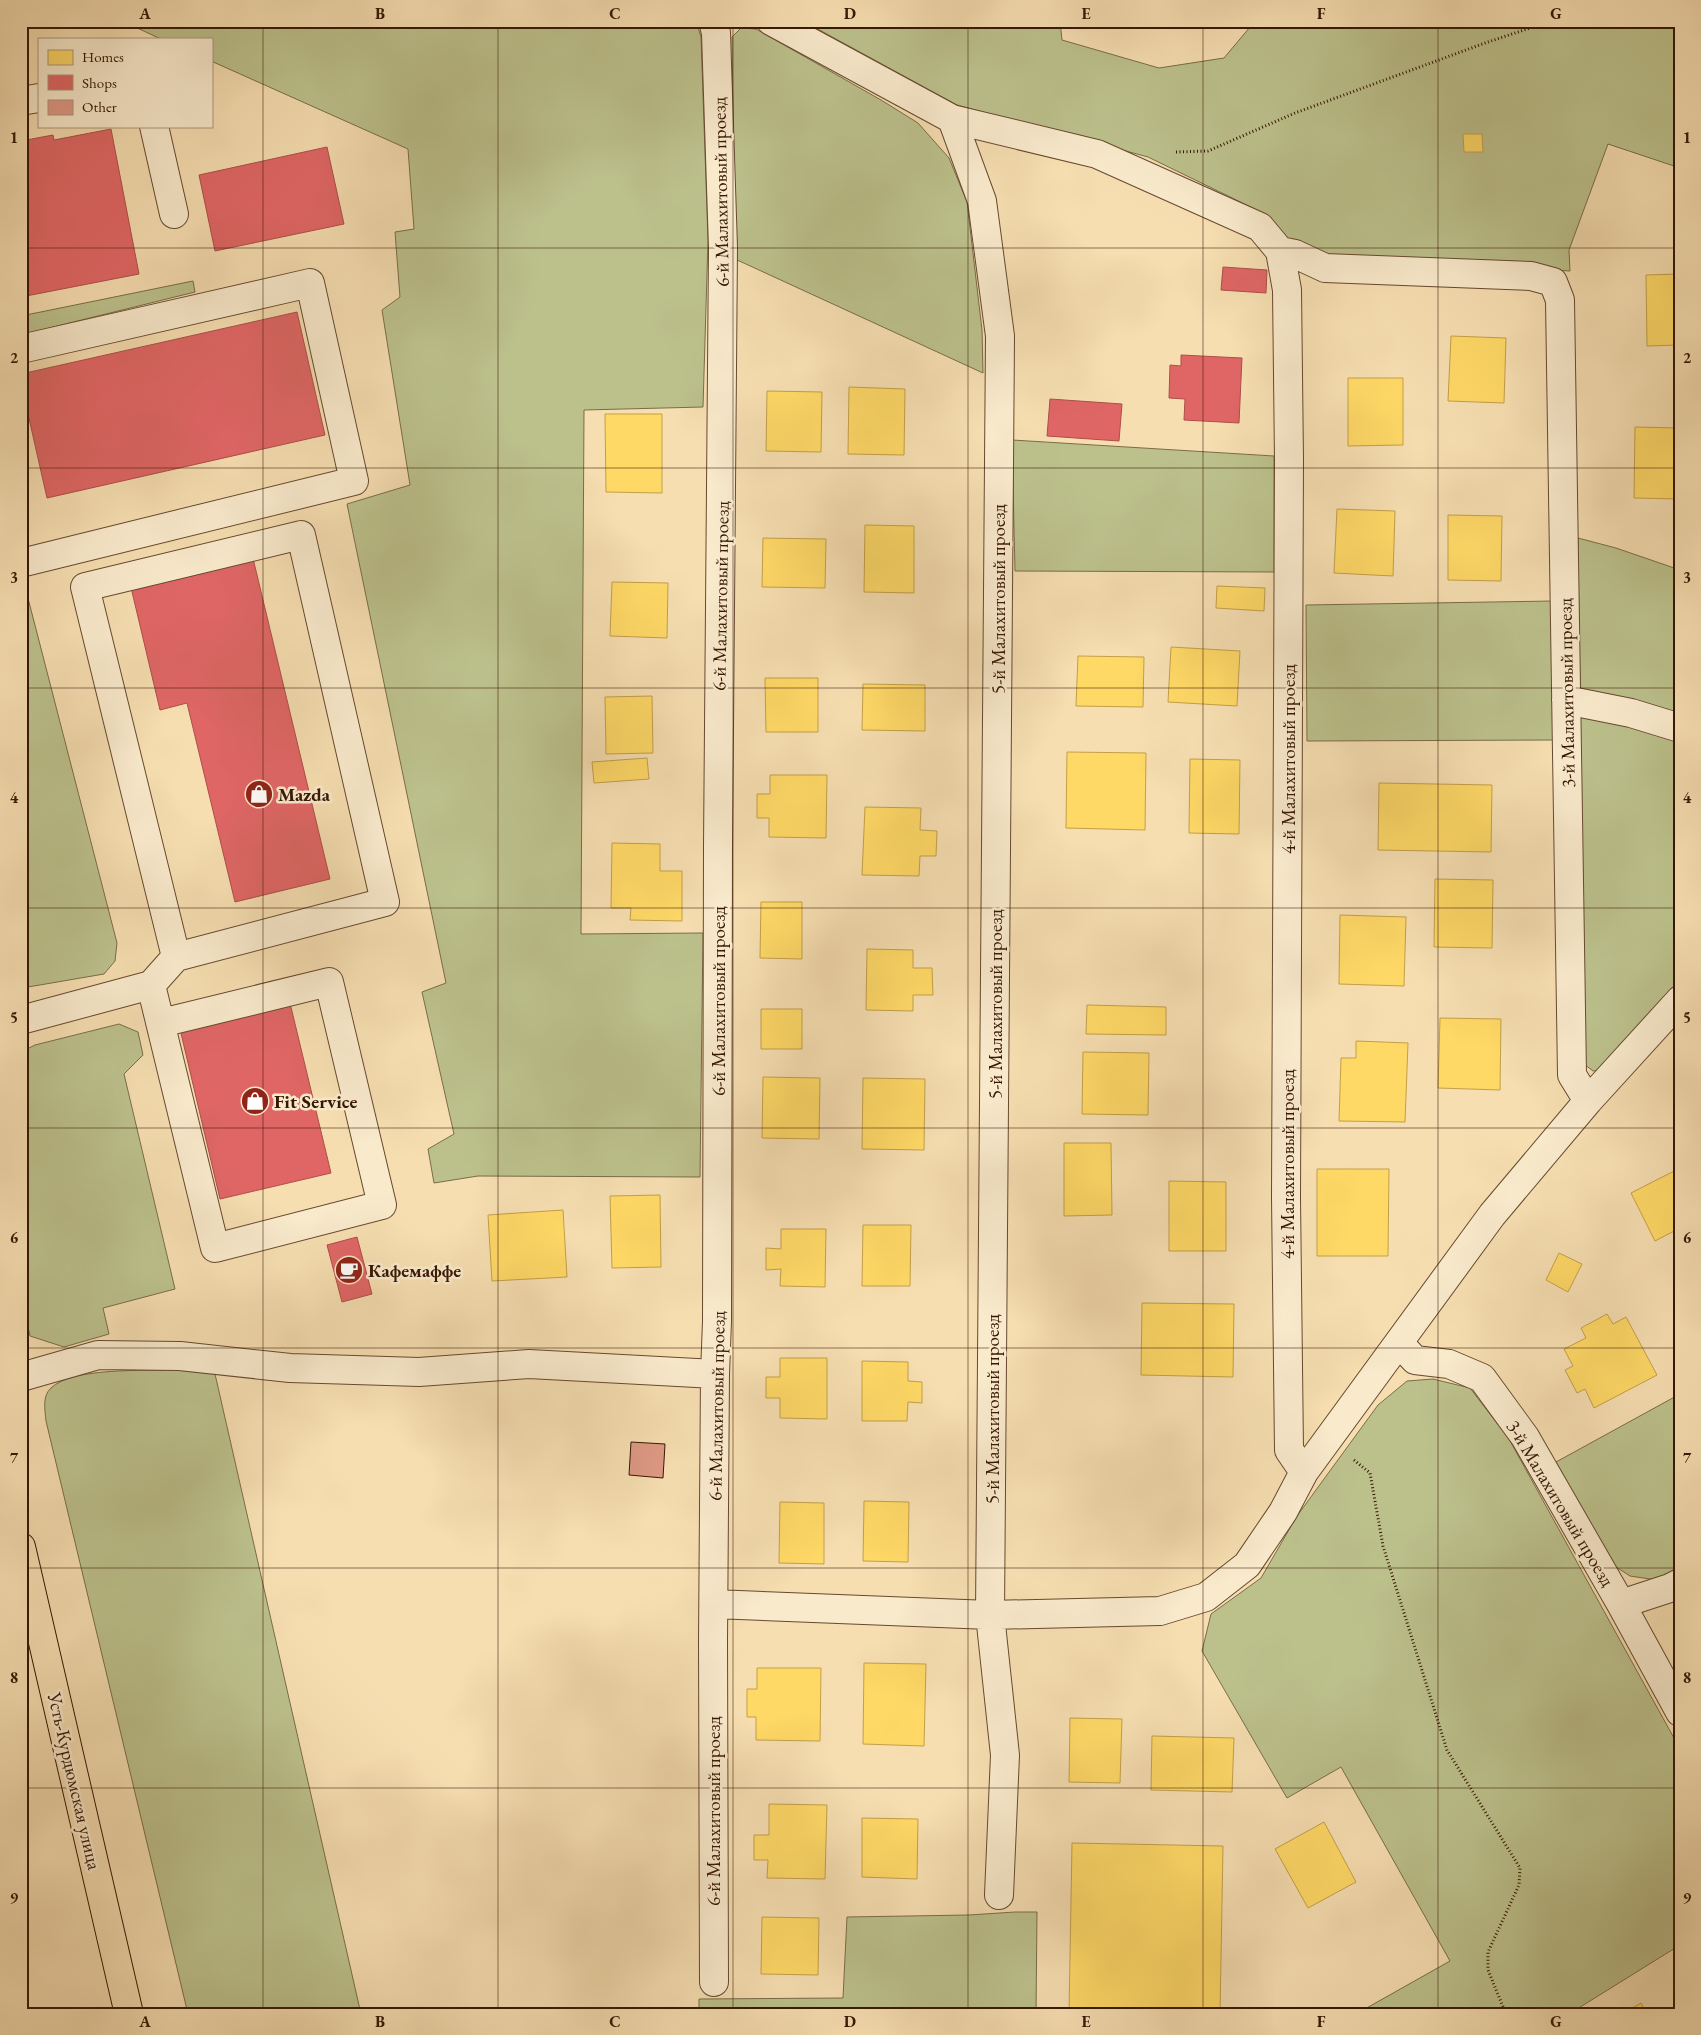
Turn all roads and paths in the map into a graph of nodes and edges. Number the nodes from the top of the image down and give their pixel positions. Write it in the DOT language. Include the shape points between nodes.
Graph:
graph roads {
  1 [pos="713,21"];
  2 [pos="771,21"];
  3 [pos="1552,21"];
  4 [pos="38,98"];
  5 [pos="21,102"];
  6 [pos="952,119"];
  7 [pos="154,128"];
  8 [pos="1172,152"];
  9 [pos="174,214"];
  10 [pos="1280,250"];
  11 [pos="21,349"];
  12 [pos="21,563"];
  13 [pos="1566,700"];
  14 [pos="1680,728"];
  15 [pos="176,957"];
  16 [pos="151,985"];
  17 [pos="1680,1000"];
  18 [pos="21,1020"];
  19 [pos="161,1023"];
  20 [pos="1588,1101"];
  21 [pos="1399,1343"];
  22 [pos="715,1374"];
  23 [pos="21,1377"];
  24 [pos="1324,1444"];
  25 [pos="1304,1472"];
  26 [pos="21,1547"];
  27 [pos="1680,1583"];
  28 [pos="714,1604"];
  29 [pos="1621,1604"];
  30 [pos="990,1615"];
  31 [pos="1680,1712"];
  32 [pos="999,1895"];
  33 [pos="714,1982"];
  34 [pos="129,2014"];
  35 [pos="1506,2014"];
  1 -- 22 [label="street, 6-й Малахитовый проезд" via="723,248 718,1321"];
  2 -- 6 [label="street"];
  3 -- 8 [label="path" via="1485,42 1296,113 1208,151"];
  4 -- 5 [label="street"];
  6 -- 10 [label="street" via="1098,154 1260,227"];
  6 -- 30 [label="street, 5-й Малахитовый проезд" via="982,201 1000,336"];
  7 -- 9 [label="street"];
  10 -- 13 [label="street, 3-й Малахитовый проезд" via="1325,268 1531,276 1553,282 1560,300"];
  10 -- 25 [label="street, 4-й Малахитовый проезд" via="1287,290 1290,460 1286,1198 1289,1450"];
  11 -- 12 [label="street" via="310,283 354,481"];
  13 -- 14 [label="street" via="1631,713"];
  13 -- 20 [label="street, 3-й Малахитовый проезд" via="1572,1075"];
  15 -- 15 [label="street" via="385,902 301,534 85,587"];
  15 -- 16 [label="street"];
  16 -- 18 [label="street"];
  16 -- 19 [label="street"];
  17 -- 20 [label="street"];
  19 -- 19 [label="street" via="215,1248 382,1205 330,982"];
  20 -- 21 [label="street" via="1492,1215"];
  21 -- 24 [label="street"];
  21 -- 29 [label="street, 3-й Малахитовый проезд" via="1415,1360 1449,1364 1482,1378 1525,1437"];
  22 -- 23 [label="street" via="529,1364 419,1372 290,1368 180,1356 98,1355"];
  22 -- 28 [label="street, 6-й Малахитовый проезд"];
  24 -- 25 [label="street"];
  24 -- 35 [label="path" via="1350,1457 1370,1474 1383,1546 1446,1750 1520,1868 1519,1885 1488,1952 1488,1970"];
  25 -- 30 [label="street" via="1283,1512 1247,1565 1206,1598 1160,1611"];
  26 -- 34 [label="main road, Усть-Курдюмская улица"];
  27 -- 29 [label="street"];
  28 -- 30 [label="street"];
  28 -- 33 [label="street, 6-й Малахитовый проезд"];
  29 -- 31 [label="street, 3-й Малахитовый проезд"];
  30 -- 32 [label="street, 5-й Малахитовый проезд" via="1005,1755"];
}
